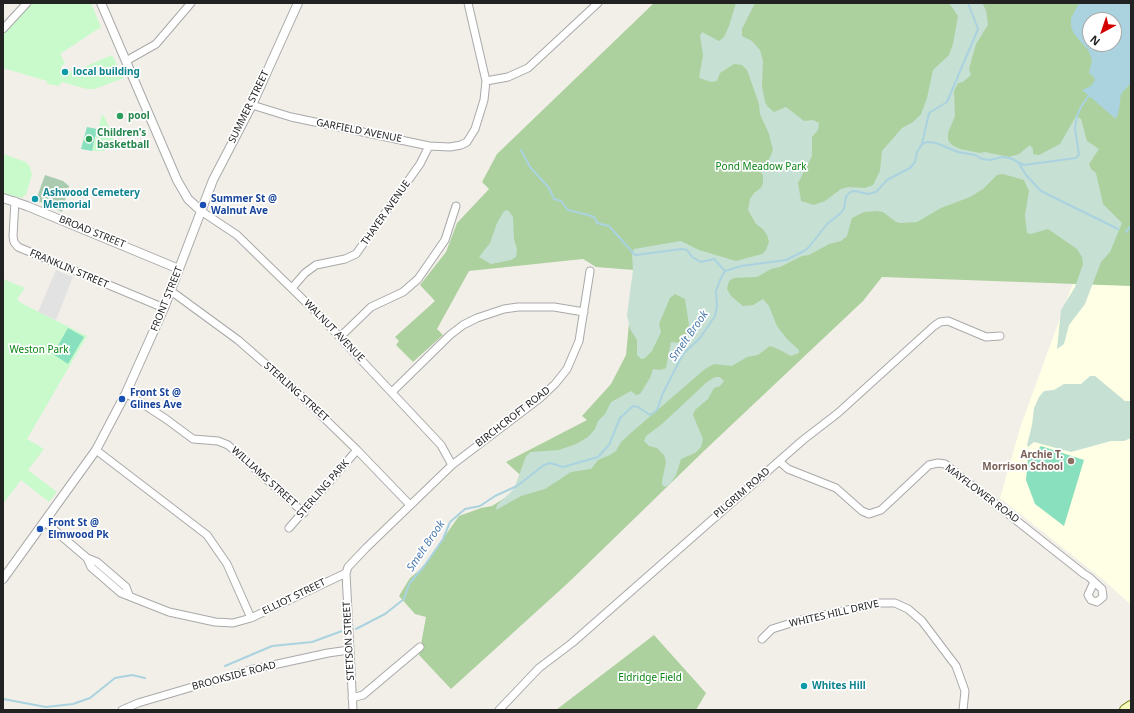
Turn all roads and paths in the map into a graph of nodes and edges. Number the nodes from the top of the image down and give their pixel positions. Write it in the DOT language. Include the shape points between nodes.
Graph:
graph roads {
  1 [pos="26,3"];
  2 [pos="101,3"];
  3 [pos="191,3"];
  4 [pos="298,3"];
  5 [pos="468,3"];
  6 [pos="598,3"];
  7 [pos="3,30"];
  8 [pos="126,61"];
  9 [pos="486,81"];
  10 [pos="252,105"];
  11 [pos="429,146"];
  12 [pos="3,198"];
  13 [pos="15,201"];
  14 [pos="456,206"];
  15 [pos="201,212"];
  16 [pos="179,269"];
  17 [pos="590,271"];
  18 [pos="292,288"];
  19 [pos="171,291"];
  20 [pos="164,308"];
  21 [pos="584,312"];
  22 [pos="1000,336"];
  23 [pos="340,337"];
  24 [pos="126,392"];
  25 [pos="392,392"];
  26 [pos="96,450"];
  27 [pos="357,450"];
  28 [pos="779,461"];
  29 [pos="452,465"];
  30 [pos="410,505"];
  31 [pos="304,513"];
  32 [pos="45,522"];
  33 [pos="289,528"];
  34 [pos="346,573"];
  35 [pos="3,580"];
  36 [pos="1094,582"];
  37 [pos="251,618"];
  38 [pos="762,638"];
  39 [pos="420,647"];
  40 [pos="349,650"];
  41 [pos="352,698"];
  42 [pos="1131,706"];
  43 [pos="122,710"];
  44 [pos="353,710"];
  45 [pos="499,710"];
  46 [pos="964,710"];
  47 [pos="1125,710"];
  1 -- 7 [label="street"];
  2 -- 8 [label="street"];
  3 -- 8 [label="street" via="156,44"];
  4 -- 10 [label="street, SUMMER STREET"];
  5 -- 9 [label="street"];
  6 -- 9 [label="street" via="528,68 508,77"];
  8 -- 15 [label="street" via="180,186"];
  9 -- 11 [label="street, GARFIELD AVENUE" via="484,100 475,129 467,142 450,147"];
  10 -- 11 [label="street, GARFIELD AVENUE" via="291,118"];
  10 -- 15 [label="street, SUMMER STREET" via="216,174"];
  11 -- 18 [label="street, THAYER AVENUE" via="420,164 356,254 310,268"];
  12 -- 13 [label="street, BROAD STREET"];
  13 -- 16 [label="street, BROAD STREET"];
  13 -- 20 [label="street, FRANKLIN STREET" via="13,236 18,247"];
  14 -- 23 [label="street" via="444,240 418,279 403,292 371,307"];
  15 -- 16 [label="street, FRONT STREET"];
  15 -- 18 [label="street, WALNUT AVENUE" via="237,235"];
  16 -- 19 [label="street, FRONT STREET"];
  17 -- 21 [label="street, BIRCHCROFT ROAD"];
  18 -- 23 [label="street, WALNUT AVENUE"];
  19 -- 20 [label="street, FRONT STREET"];
  19 -- 27 [label="street, STERLING STREET" via="255,354 314,406"];
  20 -- 24 [label="street, FRONT STREET"];
  21 -- 25 [label="street" via="554,307 518,307 477,318 450,335"];
  21 -- 29 [label="street, BIRCHCROFT ROAD" via="574,355 556,384"];
  22 -- 28 [label="street, PILGRIM ROAD" via="986,337 951,322 937,324 838,413"];
  23 -- 25 [label="street, WALNUT AVENUE"];
  24 -- 26 [label="street, FRONT STREET"];
  24 -- 31 [label="street, WILLIAMS STREET" via="166,418 186,435 198,441 218,441 228,445"];
  25 -- 29 [label="street, WALNUT AVENUE" via="441,445"];
  26 -- 32 [label="street, FRONT STREET"];
  26 -- 37 [label="street, ELLIOT STREET" via="207,535 227,564"];
  27 -- 30 [label="street, STERLING STREET"];
  27 -- 31 [label="street, STERLING PARK"];
  28 -- 36 [label="street, MAYFLOWER ROAD" via="788,468 836,488 869,514 881,510 930,465 942,463 952,468"];
  28 -- 45 [label="street, PILGRIM ROAD" via="572,643 539,668"];
  29 -- 30 [label="street, ELLIOT STREET"];
  30 -- 34 [label="street, ELLIOT STREET" via="353,562"];
  31 -- 33 [label="street, STERLING PARK"];
  32 -- 35 [label="street, FRONT STREET"];
  32 -- 37 [label="street" via="87,558 91,567 121,593 169,612 215,622 232,623"];
  34 -- 37 [label="street, ELLIOT STREET"];
  34 -- 40 [label="street, STETSON STREET"];
  36 -- 36 [label="street, MAYFLOWER ROAD" via="1104,594 1097,602 1091,600 1088,593"];
  38 -- 46 [label="street, WHITES HILL DRIVE" via="772,629 801,620 880,603 895,603 922,620 956,666 965,691"];
  39 -- 41 [label="street" via="365,693"];
  40 -- 41 [label="street, STETSON STREET"];
  40 -- 43 [label="street, BROOKSIDE ROAD" via="328,652 250,670"];
  41 -- 44 [label="street, STETSON STREET"];
  42 -- 47 [label="main road"];
}
